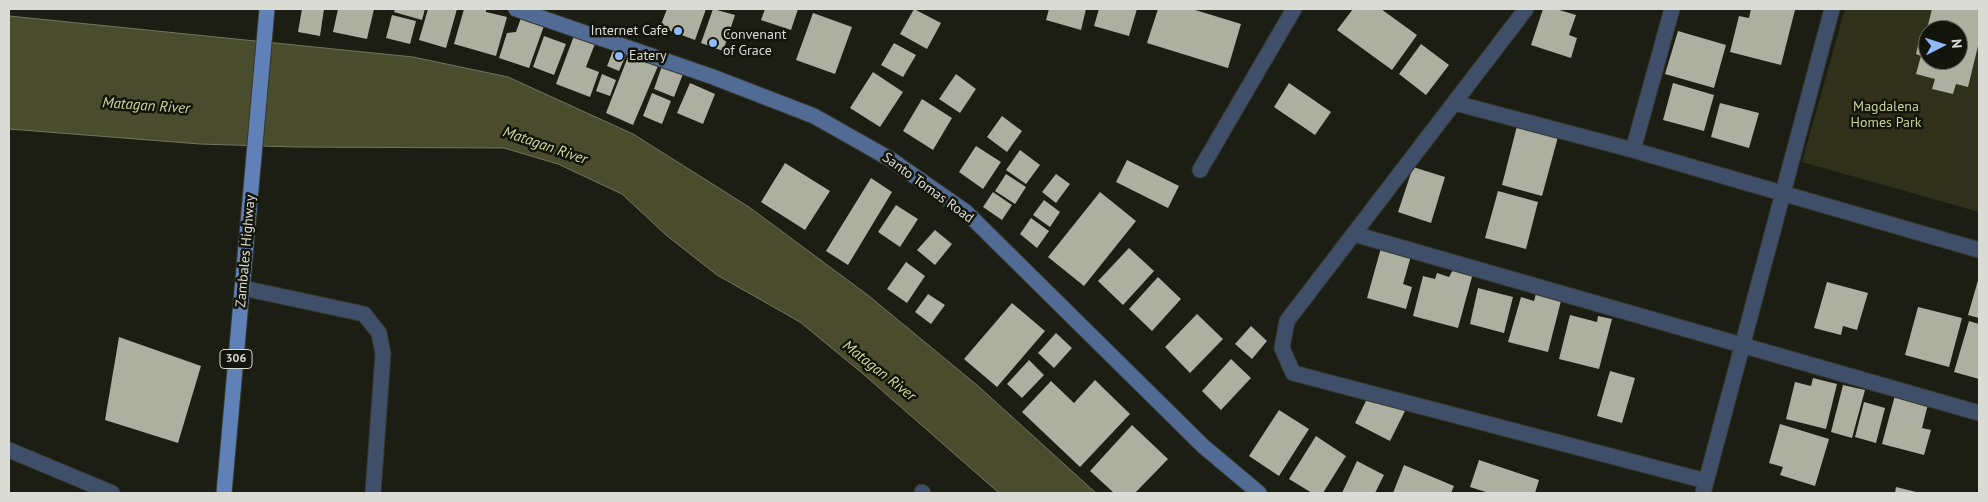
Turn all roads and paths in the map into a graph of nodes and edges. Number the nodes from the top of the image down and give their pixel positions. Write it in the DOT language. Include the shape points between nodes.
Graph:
graph roads {
  1 [pos="268,9"];
  2 [pos="516,9"];
  3 [pos="1294,9"];
  4 [pos="1526,9"];
  5 [pos="1672,9"];
  6 [pos="1832,9"];
  7 [pos="1455,103"];
  8 [pos="1633,150"];
  9 [pos="1200,170"];
  10 [pos="1782,194"];
  11 [pos="1354,234"];
  12 [pos="1979,250"];
  13 [pos="243,288"];
  14 [pos="1743,345"];
  15 [pos="1979,414"];
  16 [pos="9,450"];
  17 [pos="1704,487"];
  18 [pos="112,493"];
  19 [pos="224,493"];
  20 [pos="373,493"];
  21 [pos="1259,493"];
  1 -- 13 [label="main road, Zambales Highway / 306"];
  2 -- 21 [label="street, Santo Tomas Road" via="713,77 814,116 890,159 966,212 1203,446"];
  3 -- 9 [label="street"];
  4 -- 7 [label="street"];
  5 -- 8 [label="street"];
  6 -- 10 [label="street"];
  7 -- 8 [label="street"];
  7 -- 11 [label="street"];
  8 -- 10 [label="street"];
  10 -- 12 [label="street"];
  10 -- 14 [label="street"];
  11 -- 14 [label="street"];
  11 -- 17 [label="street" via="1287,321 1282,348 1293,373"];
  13 -- 19 [label="main road, Zambales Highway / 306"];
  13 -- 20 [label="street" via="364,314 379,333 383,354"];
  14 -- 15 [label="street"];
  14 -- 17 [label="street"];
  16 -- 18 [label="street"];
}
